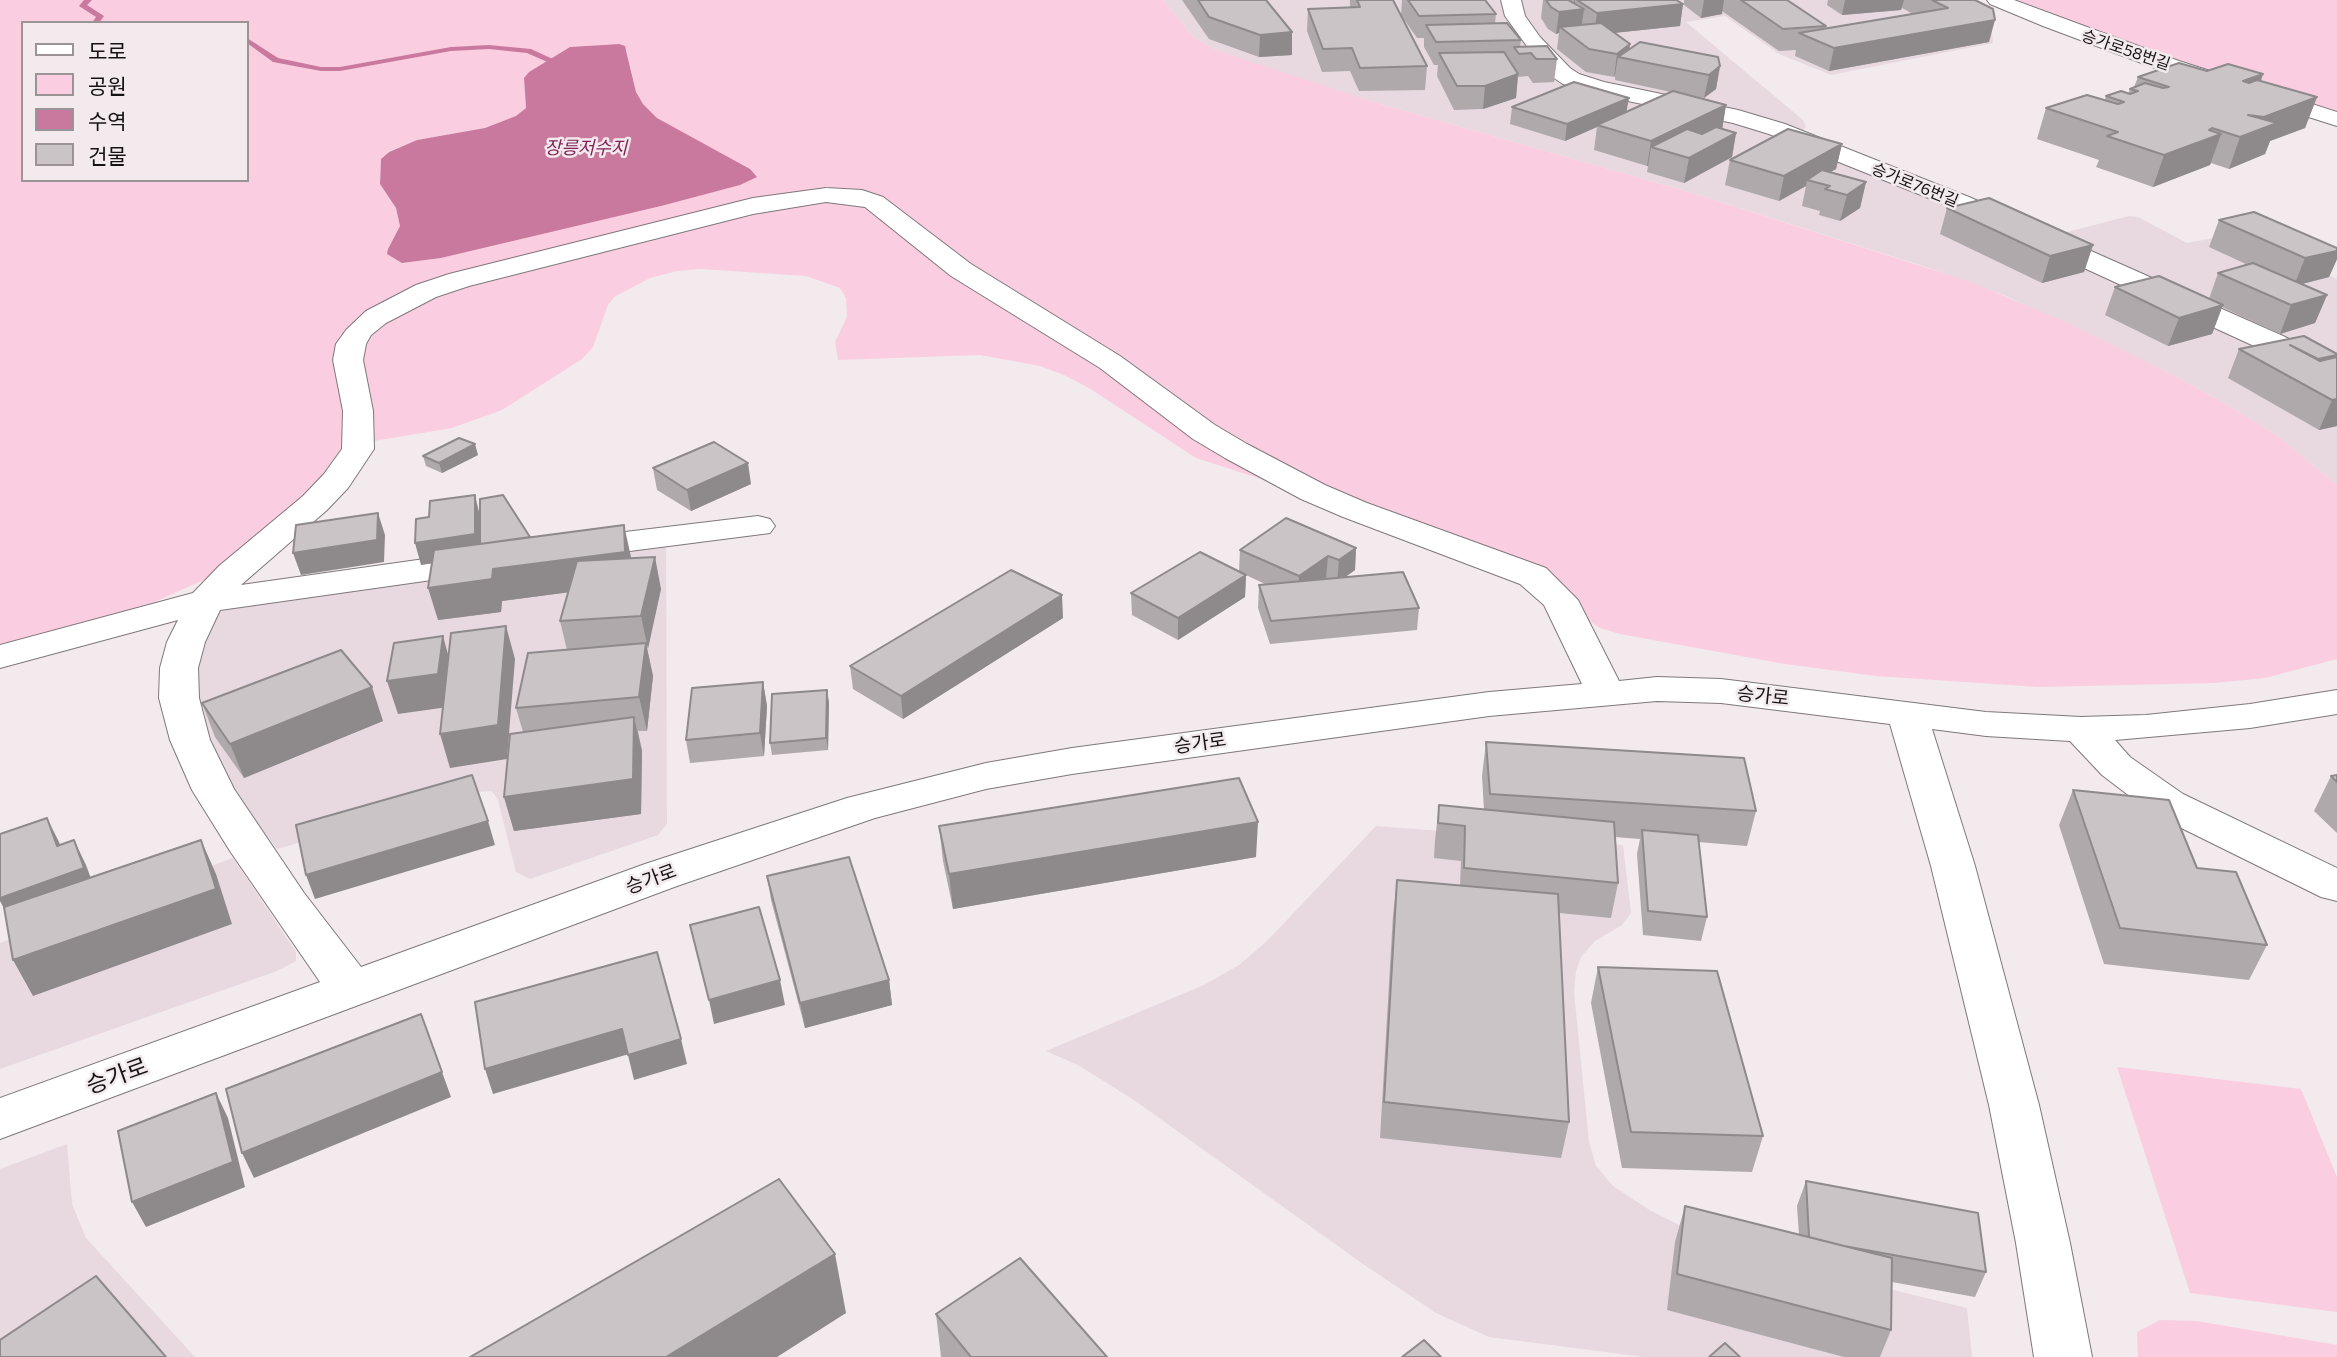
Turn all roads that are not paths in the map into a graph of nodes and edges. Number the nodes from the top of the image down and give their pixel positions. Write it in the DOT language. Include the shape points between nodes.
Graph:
graph roads {
  1 [pos="1511,0"];
  2 [pos="1997,0"];
  3 [pos="2337,119"];
  4 [pos="2337,375"];
  5 [pos="758,526"];
  6 [pos="206,601"];
  7 [pos="0,657"];
  8 [pos="1605,692"];
  9 [pos="2337,702"];
  10 [pos="1907,714"];
  11 [pos="2081,729"];
  12 [pos="2337,886"];
  13 [pos="352,989"];
  14 [pos="0,1119"];
  15 [pos="2063,1357"];
  1 -- 4 [label="street, 승가로76번길" via="1515,16 1533,41 1571,79 1777,129 1960,202"];
  2 -- 3 [label="street, 승가로58번길" via="2136,54"];
  5 -- 6 [label="street" via="624,540"];
  6 -- 7 [label="street"];
  6 -- 8 [label="street" via="315,503 352,460 358,449 358,411 348,360 360,330 376,317 426,291 536,260 786,199 847,195 885,209 961,270 1084,345 1204,432 1254,461 1355,510 1533,576 1560,600"];
  6 -- 13 [label="street" via="179,668 179,698 190,740 213,790 245,841"];
  8 -- 10 [label="street, 승가로" via="1721,691"];
  8 -- 13 [label="street, 승가로" via="1072,761 940,787 661,875"];
  9 -- 11 [label="street, 승가로" via="2250,716"];
  10 -- 11 [label="street, 승가로"];
  10 -- 15 [label="street" via="1954,866 2014,1105"];
  11 -- 12 [label="street" via="2116,766 2168,804"];
  13 -- 14 [label="street, 승가로"];
}
